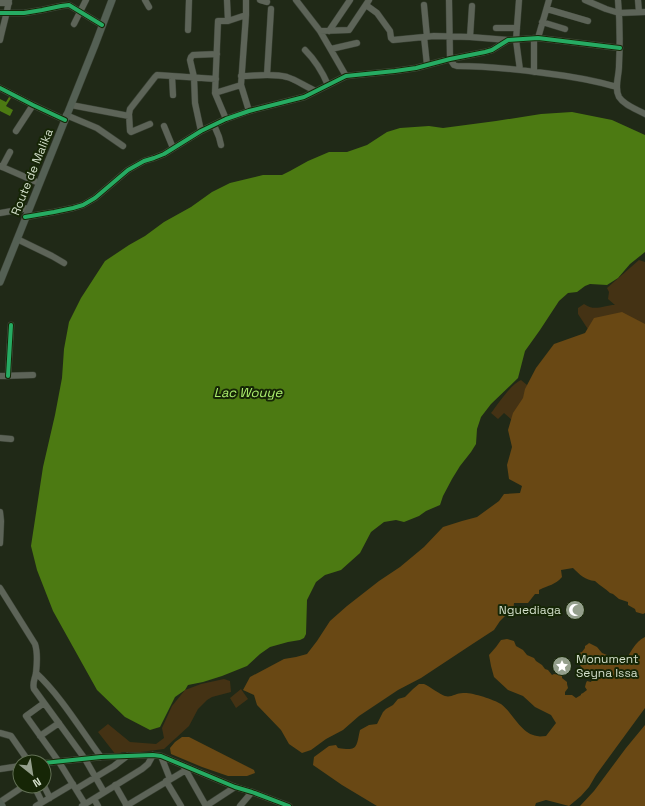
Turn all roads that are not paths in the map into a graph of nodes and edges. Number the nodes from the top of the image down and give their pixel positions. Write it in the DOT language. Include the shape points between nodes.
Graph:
graph roads {
  1 [pos="86,0"];
  2 [pos="146,0"];
  3 [pos="189,0"];
  4 [pos="227,0"];
  5 [pos="246,0"];
  6 [pos="296,0"];
  7 [pos="350,0"];
  8 [pos="449,0"];
  9 [pos="519,0"];
  10 [pos="549,0"];
  11 [pos="585,0"];
  12 [pos="618,0"];
  13 [pos="638,0"];
  14 [pos="111,1"];
  15 [pos="9,2"];
  16 [pos="0,3"];
  17 [pos="368,3"];
  18 [pos="424,5"];
  19 [pos="149,6"];
  20 [pos="472,6"];
  21 [pos="271,9"];
  22 [pos="547,9"];
  23 [pos="80,12"];
  24 [pos="642,12"];
  25 [pos="0,13"];
  26 [pos="8,13"];
  27 [pos="619,13"];
  28 [pos="246,15"];
  29 [pos="228,21"];
  30 [pos="588,21"];
  31 [pos="542,22"];
  32 [pos="74,24"];
  33 [pos="102,25"];
  34 [pos="496,28"];
  35 [pos="517,28"];
  36 [pos="565,29"];
  37 [pos="188,30"];
  38 [pos="320,31"];
  39 [pos="329,31"];
  40 [pos="449,36"];
  41 [pos="425,37"];
  42 [pos="470,37"];
  43 [pos="536,38"];
  44 [pos="0,40"];
  45 [pos="508,40"];
  46 [pos="516,40"];
  47 [pos="357,43"];
  48 [pos="620,48"];
  49 [pos="331,49"];
  50 [pos="305,50"];
  51 [pos="217,54"];
  52 [pos="450,59"];
  53 [pos="427,65"];
  54 [pos="520,70"];
  55 [pos="534,72"];
  56 [pos="267,75"];
  57 [pos="172,76"];
  58 [pos="241,76"];
  59 [pos="346,76"];
  60 [pos="194,77"];
  61 [pos="216,79"];
  62 [pos="241,85"];
  63 [pos="328,85"];
  64 [pos="617,87"];
  65 [pos="0,88"];
  66 [pos="316,91"];
  67 [pos="215,93"];
  68 [pos="172,95"];
  69 [pos="33,105"];
  70 [pos="71,105"];
  71 [pos="249,111"];
  72 [pos="645,114"];
  73 [pos="129,116"];
  74 [pos="226,119"];
  75 [pos="64,121"];
  76 [pos="150,124"];
  77 [pos="214,125"];
  78 [pos="164,126"];
  79 [pos="16,131"];
  80 [pos="201,131"];
  81 [pos="221,144"];
  82 [pos="123,146"];
  83 [pos="173,148"];
  84 [pos="10,152"];
  85 [pos="1,167"];
  86 [pos="39,183"];
  87 [pos="30,205"];
  88 [pos="0,213"];
  89 [pos="25,217"];
  90 [pos="17,239"];
  91 [pos="64,263"];
  92 [pos="1,277"];
  93 [pos="11,325"];
  94 [pos="33,375"];
  95 [pos="0,376"];
  96 [pos="8,376"];
  97 [pos="0,438"];
  98 [pos="11,439"];
  99 [pos="0,512"];
  100 [pos="0,543"];
  101 [pos="0,588"];
  102 [pos="36,673"];
  103 [pos="44,703"];
  104 [pos="59,723"];
  105 [pos="0,733"];
  106 [pos="40,736"];
  107 [pos="24,754"];
  108 [pos="153,755"];
  109 [pos="127,756"];
  110 [pos="161,756"];
  111 [pos="101,757"];
  112 [pos="85,759"];
  113 [pos="0,761"];
  114 [pos="52,762"];
  115 [pos="59,762"];
  116 [pos="185,768"];
  117 [pos="3,769"];
  118 [pos="95,778"];
  119 [pos="168,780"];
  120 [pos="115,785"];
  121 [pos="74,787"];
  122 [pos="235,787"];
  123 [pos="104,792"];
  124 [pos="252,792"];
  125 [pos="12,794"];
  126 [pos="38,794"];
  127 [pos="48,794"];
  128 [pos="50,798"];
  129 [pos="94,799"];
  130 [pos="0,802"];
  131 [pos="42,802"];
  132 [pos="83,805"];
  133 [pos="285,805"];
  134 [pos="2,806"];
  135 [pos="36,806"];
  136 [pos="98,806"];
  137 [pos="126,806"];
  138 [pos="181,806"];
  139 [pos="206,806"];
  140 [pos="240,806"];
  1 -- 23 [label="street"];
  2 -- 19 [label="street"];
  3 -- 37 [label="street"];
  4 -- 29 [label="street"];
  5 -- 28 [label="street"];
  6 -- 38 [label="street"];
  7 -- 39 [label="street"];
  8 -- 40 [label="street"];
  9 -- 35 [label="street"];
  10 -- 22 [label="street"];
  11 -- 27 [label="street"];
  12 -- 27 [label="street"];
  13 -- 24 [label="street"];
  14 -- 33 [label="main road, Route de Malika"];
  15 -- 16 [label="street"];
  15 -- 26 [label="street"];
  17 -- 39 [label="street" via="348,30"];
  17 -- 41 [label="street" via="390,31 393,40"];
  18 -- 41 [label="street"];
  20 -- 42 [label="street"];
  21 -- 56 [label="street"];
  22 -- 30 [label="street"];
  22 -- 31 [label="street"];
  23 -- 26 [label="street" via="69,5"];
  23 -- 32 [label="street"];
  23 -- 33 [label="street"];
  24 -- 27 [label="street"];
  25 -- 26 [label="street"];
  26 -- 44 [label="street"];
  27 -- 48 [label="street"];
  28 -- 29 [label="street"];
  28 -- 58 [label="street"];
  29 -- 51 [label="street" via="218,21"];
  31 -- 36 [label="street"];
  31 -- 43 [label="street"];
  33 -- 70 [label="main road, Route de Malika"];
  34 -- 35 [label="street"];
  35 -- 46 [label="street"];
  38 -- 39 [label="street"];
  38 -- 49 [label="street"];
  40 -- 41 [label="street"];
  40 -- 42 [label="street"];
  40 -- 52 [label="street"];
  41 -- 53 [label="street"];
  42 -- 45 [label="street"];
  43 -- 46 [label="street"];
  43 -- 48 [label="street"];
  43 -- 55 [label="street"];
  45 -- 46 [label="street"];
  45 -- 52 [label="street" via="492,50"];
  46 -- 54 [label="street"];
  47 -- 49 [label="street"];
  48 -- 64 [label="street"];
  49 -- 59 [label="street"];
  50 -- 63 [label="street" via="317,63"];
  51 -- 60 [label="street" via="193,55 190,60"];
  51 -- 61 [label="street"];
  52 -- 53 [label="street"];
  52 -- 54 [label="street" via="457,66"];
  53 -- 59 [label="street"];
  54 -- 55 [label="street"];
  55 -- 64 [label="street" via="591,80"];
  56 -- 58 [label="street"];
  56 -- 66 [label="street" via="287,77"];
  57 -- 60 [label="street"];
  57 -- 68 [label="street"];
  57 -- 73 [label="street" via="157,75 132,106"];
  58 -- 62 [label="street"];
  59 -- 63 [label="street"];
  60 -- 61 [label="street"];
  60 -- 80 [label="street" via="195,103"];
  61 -- 67 [label="street"];
  62 -- 67 [label="street"];
  62 -- 71 [label="street"];
  63 -- 66 [label="street"];
  64 -- 72 [label="street" via="622,101"];
  65 -- 69 [label="street"];
  66 -- 71 [label="street" via="295,100"];
  67 -- 74 [label="street"];
  69 -- 75 [label="street"];
  69 -- 79 [label="street"];
  70 -- 73 [label="street"];
  70 -- 75 [label="main road, Route de Malika"];
  71 -- 74 [label="street"];
  73 -- 76 [label="street" via="131,132"];
  74 -- 77 [label="street"];
  75 -- 82 [label="street" via="97,128"];
  75 -- 86 [label="main road, Route de Malika"];
  75 -- 87 [label="street" via="65,130 37,197"];
  77 -- 80 [label="street"];
  77 -- 81 [label="street"];
  78 -- 83 [label="street"];
  80 -- 83 [label="street"];
  83 -- 89 [label="street" via="128,170 91,201 73,208"];
  84 -- 85 [label="street"];
  85 -- 86 [label="street"];
  86 -- 87 [label="main road, Route de Malika"];
  87 -- 88 [label="street"];
  87 -- 89 [label="main road, Route de Malika"];
  89 -- 90 [label="main road, Route de Malika"];
  90 -- 91 [label="street"];
  90 -- 92 [label="main road, Route de Malika"];
  93 -- 96 [label="street"];
  94 -- 96 [label="street"];
  95 -- 96 [label="street"];
  97 -- 98 [label="street"];
  99 -- 100 [label="street"];
  101 -- 102 [label="street" via="35,644"];
  102 -- 103 [label="street" via="34,687"];
  102 -- 111 [label="street" via="59,699"];
  103 -- 104 [label="street"];
  103 -- 106 [label="street" via="26,716"];
  104 -- 106 [label="street"];
  104 -- 112 [label="street"];
  105 -- 107 [label="street" via="11,736"];
  106 -- 115 [label="street"];
  108 -- 109 [label="street"];
  108 -- 110 [label="street"];
  108 -- 120 [label="street" via="146,767"];
  109 -- 111 [label="street"];
  109 -- 118 [label="street"];
  110 -- 116 [label="street"];
  110 -- 119 [label="street"];
  111 -- 112 [label="street"];
  112 -- 115 [label="street"];
  112 -- 118 [label="street"];
  113 -- 117 [label="street"];
  114 -- 115 [label="street"];
  115 -- 121 [label="street"];
  116 -- 119 [label="street"];
  116 -- 122 [label="street"];
  116 -- 139 [label="street"];
  118 -- 121 [label="street"];
  118 -- 123 [label="street"];
  119 -- 137 [label="street"];
  119 -- 138 [label="street"];
  120 -- 123 [label="street"];
  120 -- 137 [label="street"];
  121 -- 128 [label="street"];
  121 -- 132 [label="street"];
  122 -- 124 [label="street"];
  122 -- 139 [label="street"];
  123 -- 129 [label="street"];
  124 -- 133 [label="street"];
  124 -- 140 [label="street"];
  125 -- 130 [label="street"];
  126 -- 131 [label="street"];
  127 -- 128 [label="street"];
  128 -- 131 [label="street"];
  129 -- 132 [label="street"];
  129 -- 136 [label="street"];
  130 -- 134 [label="main road"];
  131 -- 135 [label="street"];
}
